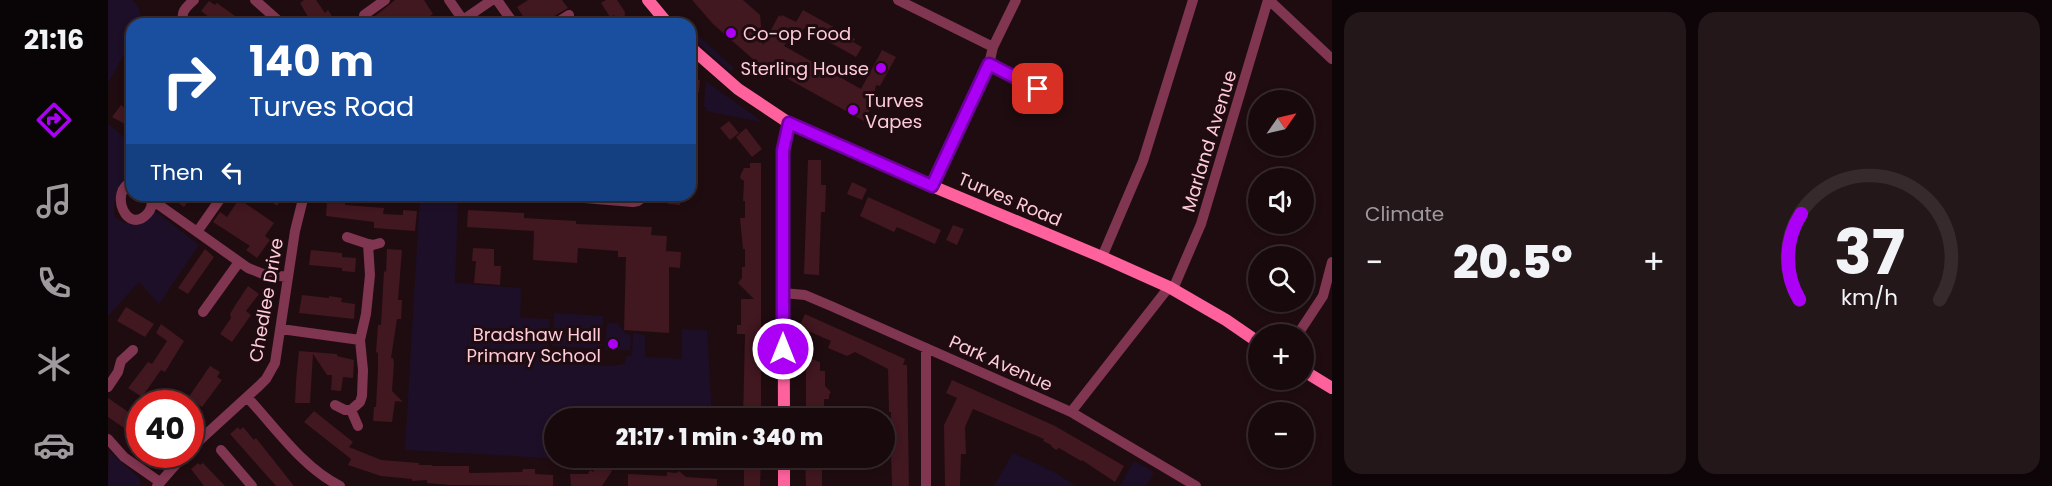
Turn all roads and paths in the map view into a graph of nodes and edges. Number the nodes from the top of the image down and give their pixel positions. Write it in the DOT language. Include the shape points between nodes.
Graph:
graph roads {
  1 [pos="194,0"];
  2 [pos="255,0"];
  3 [pos="385,0"];
  4 [pos="449,0"];
  5 [pos="495,0"];
  6 [pos="648,0"];
  7 [pos="898,0"];
  8 [pos="1016,0"];
  9 [pos="1193,0"];
  10 [pos="1268,0"];
  11 [pos="364,15"];
  12 [pos="569,15"];
  13 [pos="182,18"];
  14 [pos="275,18"];
  15 [pos="458,18"];
  16 [pos="466,18"];
  17 [pos="508,18"];
  18 [pos="564,18"];
  19 [pos="663,18"];
  20 [pos="993,47"];
  21 [pos="696,51"];
  22 [pos="1332,59"];
  23 [pos="989,64"];
  24 [pos="1038,89"];
  25 [pos="789,123"];
  26 [pos="126,184"];
  27 [pos="932,186"];
  28 [pos="151,201"];
  29 [pos="156,201"];
  30 [pos="219,201"];
  31 [pos="302,201"];
  32 [pos="621,201"];
  33 [pos="638,201"];
  34 [pos="197,232"];
  35 [pos="347,237"];
  36 [pos="380,243"];
  37 [pos="368,244"];
  38 [pos="1102,257"];
  39 [pos="239,262"];
  40 [pos="1332,262"];
  41 [pos="288,277"];
  42 [pos="1171,288"];
  43 [pos="783,293"];
  44 [pos="203,312"];
  45 [pos="1305,324"];
  46 [pos="280,329"];
  47 [pos="1248,335"];
  48 [pos="360,340"];
  49 [pos="926,348"];
  50 [pos="133,350"];
  51 [pos="1314,377"];
  52 [pos="108,387"];
  53 [pos="1332,388"];
  54 [pos="247,397"];
  55 [pos="334,405"];
  56 [pos="784,408"];
  57 [pos="351,411"];
  58 [pos="1071,412"];
  59 [pos="358,426"];
  60 [pos="204,436"];
  61 [pos="108,439"];
  62 [pos="221,450"];
  63 [pos="172,468"];
  64 [pos="784,468"];
  65 [pos="158,484"];
  66 [pos="252,486"];
  67 [pos="340,486"];
  68 [pos="784,486"];
  69 [pos="926,486"];
  70 [pos="1196,486"];
  1 -- 13 [label="street"];
  2 -- 14 [label="street"];
  3 -- 11 [label="street"];
  4 -- 15 [label="street"];
  5 -- 16 [label="street"];
  5 -- 17 [label="street"];
  6 -- 19 [label="street"];
  7 -- 20 [label="street"];
  8 -- 20 [label="street"];
  9 -- 38 [label="street" via="1143,161"];
  10 -- 22 [label="street"];
  10 -- 42 [label="street, Marland Avenue" via="1201,224"];
  12 -- 18 [label="street"];
  20 -- 23 [label="street"];
  21 -- 25 [label="street, Turves Road" via="738,89"];
  23 -- 24 [label="street"];
  23 -- 27 [label="street"];
  25 -- 27 [label="street, Turves Road"];
  25 -- 43 [label="street" via="783,150"];
  26 -- 28 [label="street" via="117,193 115,205 121,215 132,220 144,216"];
  27 -- 38 [label="street, Turves Road"];
  29 -- 34 [label="street"];
  30 -- 34 [label="street"];
  31 -- 41 [label="street, Chedlee Drive"];
  32 -- 33 [label="street"];
  34 -- 39 [label="street"];
  35 -- 37 [label="street"];
  36 -- 37 [label="street"];
  37 -- 48 [label="street" via="370,275"];
  38 -- 42 [label="street, Turves Road"];
  39 -- 41 [label="street" via="263,274"];
  39 -- 44 [label="street"];
  40 -- 45 [label="street" via="1323,296"];
  41 -- 46 [label="street, Chedlee Drive"];
  42 -- 47 [label="street, Turves Road"];
  42 -- 58 [label="street, Marland Avenue"];
  43 -- 49 [label="street, Park Avenue" via="804,295"];
  43 -- 56 [label="street"];
  46 -- 48 [label="street"];
  46 -- 54 [label="street, Chedlee Drive" via="271,370"];
  48 -- 57 [label="street" via="362,396"];
  49 -- 58 [label="street, Park Avenue"];
  49 -- 69 [label="street"];
  50 -- 52 [label="street" via="121,361"];
  51 -- 53 [label="street"];
  54 -- 60 [label="street, Chedlee Drive"];
  54 -- 67 [label="street" via="314,470"];
  55 -- 57 [label="street"];
  57 -- 59 [label="street"];
  58 -- 70 [label="street, Park Avenue"];
  61 -- 65 [label="street"];
  62 -- 66 [label="street"];
  63 -- 65 [label="street"];
  64 -- 68 [label="street"];
}
